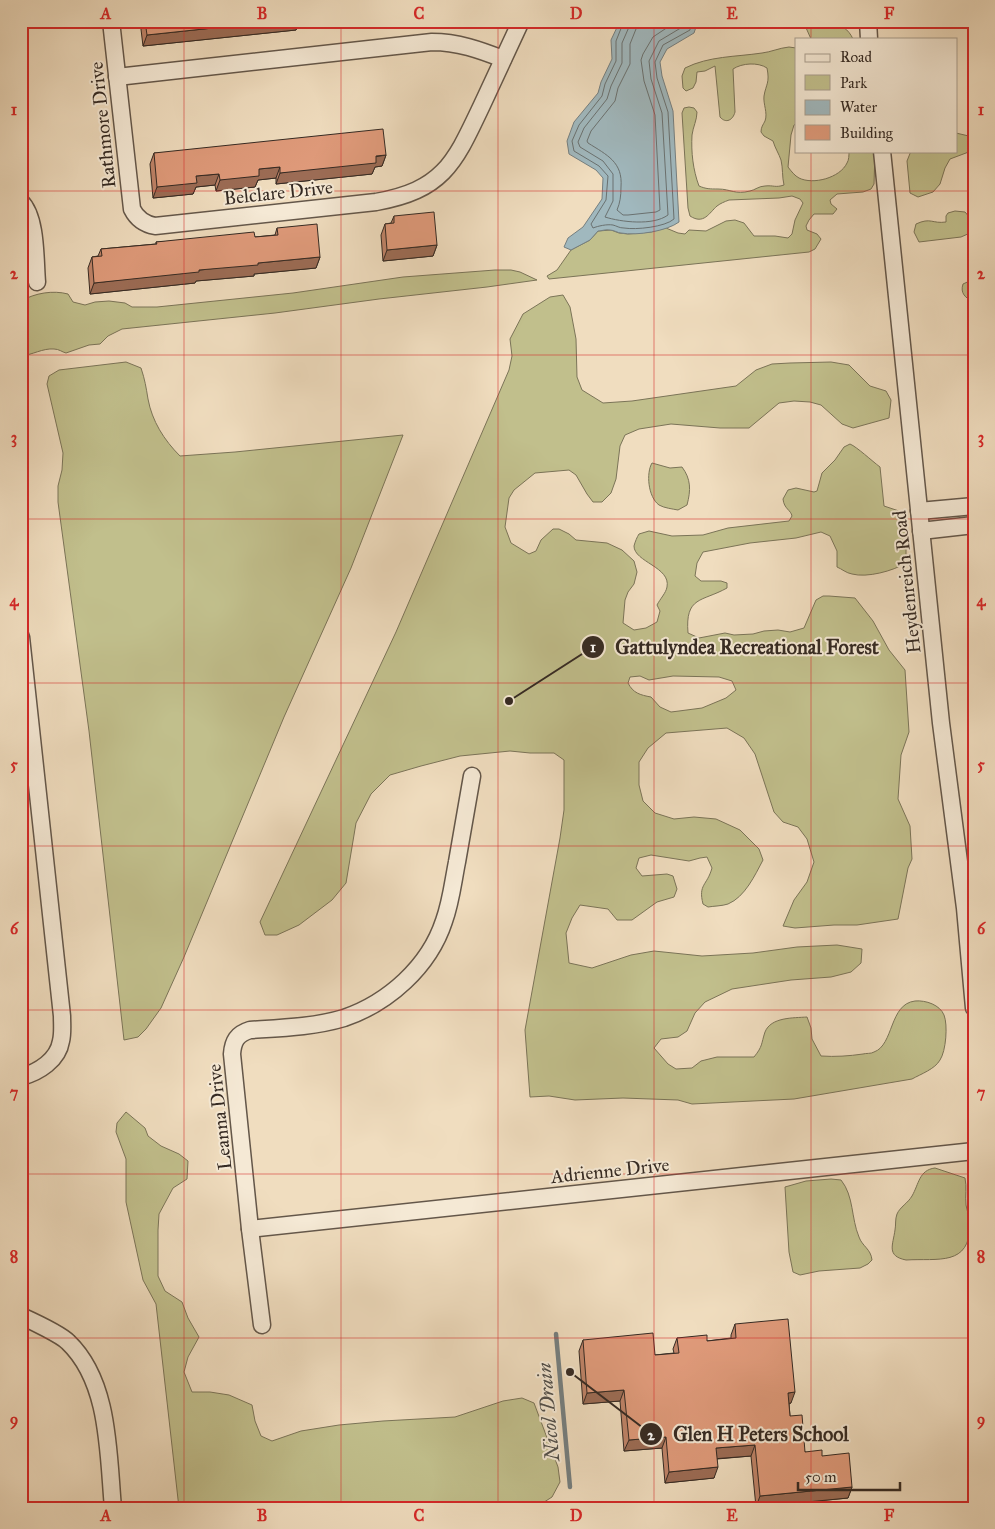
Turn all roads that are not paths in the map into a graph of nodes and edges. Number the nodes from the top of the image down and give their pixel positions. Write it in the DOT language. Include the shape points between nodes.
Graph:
graph roads {
  1 [pos="111,21"];
  2 [pos="521,21"];
  3 [pos="868,21"];
  4 [pos="870,38"];
  5 [pos="503,59"];
  6 [pos="117,77"];
  7 [pos="882,152"];
  8 [pos="21,202"];
  9 [pos="141,221"];
  10 [pos="37,282"];
  11 [pos="974,506"];
  12 [pos="919,511"];
  13 [pos="974,525"];
  14 [pos="921,531"];
  15 [pos="21,637"];
  16 [pos="27,737"];
  17 [pos="472,776"];
  18 [pos="974,1008"];
  19 [pos="21,1077"];
  20 [pos="974,1151"];
  21 [pos="250,1230"];
  22 [pos="21,1316"];
  23 [pos="262,1325"];
  24 [pos="113,1508"];
  1 -- 6 [label="street, Rathmore Drive"];
  2 -- 5 [label="street, Belclare Drive"];
  3 -- 4 [label="street"];
  5 -- 6 [label="street" via="464,45 432,42"];
  5 -- 9 [label="street, Belclare Drive" via="460,152 443,173 406,195 376,202 155,226"];
  6 -- 9 [label="street, Rathmore Drive" via="132,209"];
  7 -- 12 [label="street, Heydenreich Road"];
  8 -- 10 [label="street" via="29,215 33,234"];
  11 -- 12 [label="street"];
  12 -- 14 [label="street, Heydenreich Road"];
  13 -- 14 [label="street"];
  14 -- 18 [label="street, Heydenreich Road"];
  15 -- 16 [label="street"];
  16 -- 19 [label="street" via="62,1016 62,1041 49,1063"];
  17 -- 21 [label="street, Leanna Drive" via="451,896 444,922 422,962 384,998 360,1011 306,1026 250,1030 236,1037 232,1054"];
  20 -- 21 [label="street, Adrienne Drive"];
  21 -- 23 [label="street, Leanna Drive"];
  22 -- 24 [label="street" via="67,1341 85,1364 100,1396"];
}
